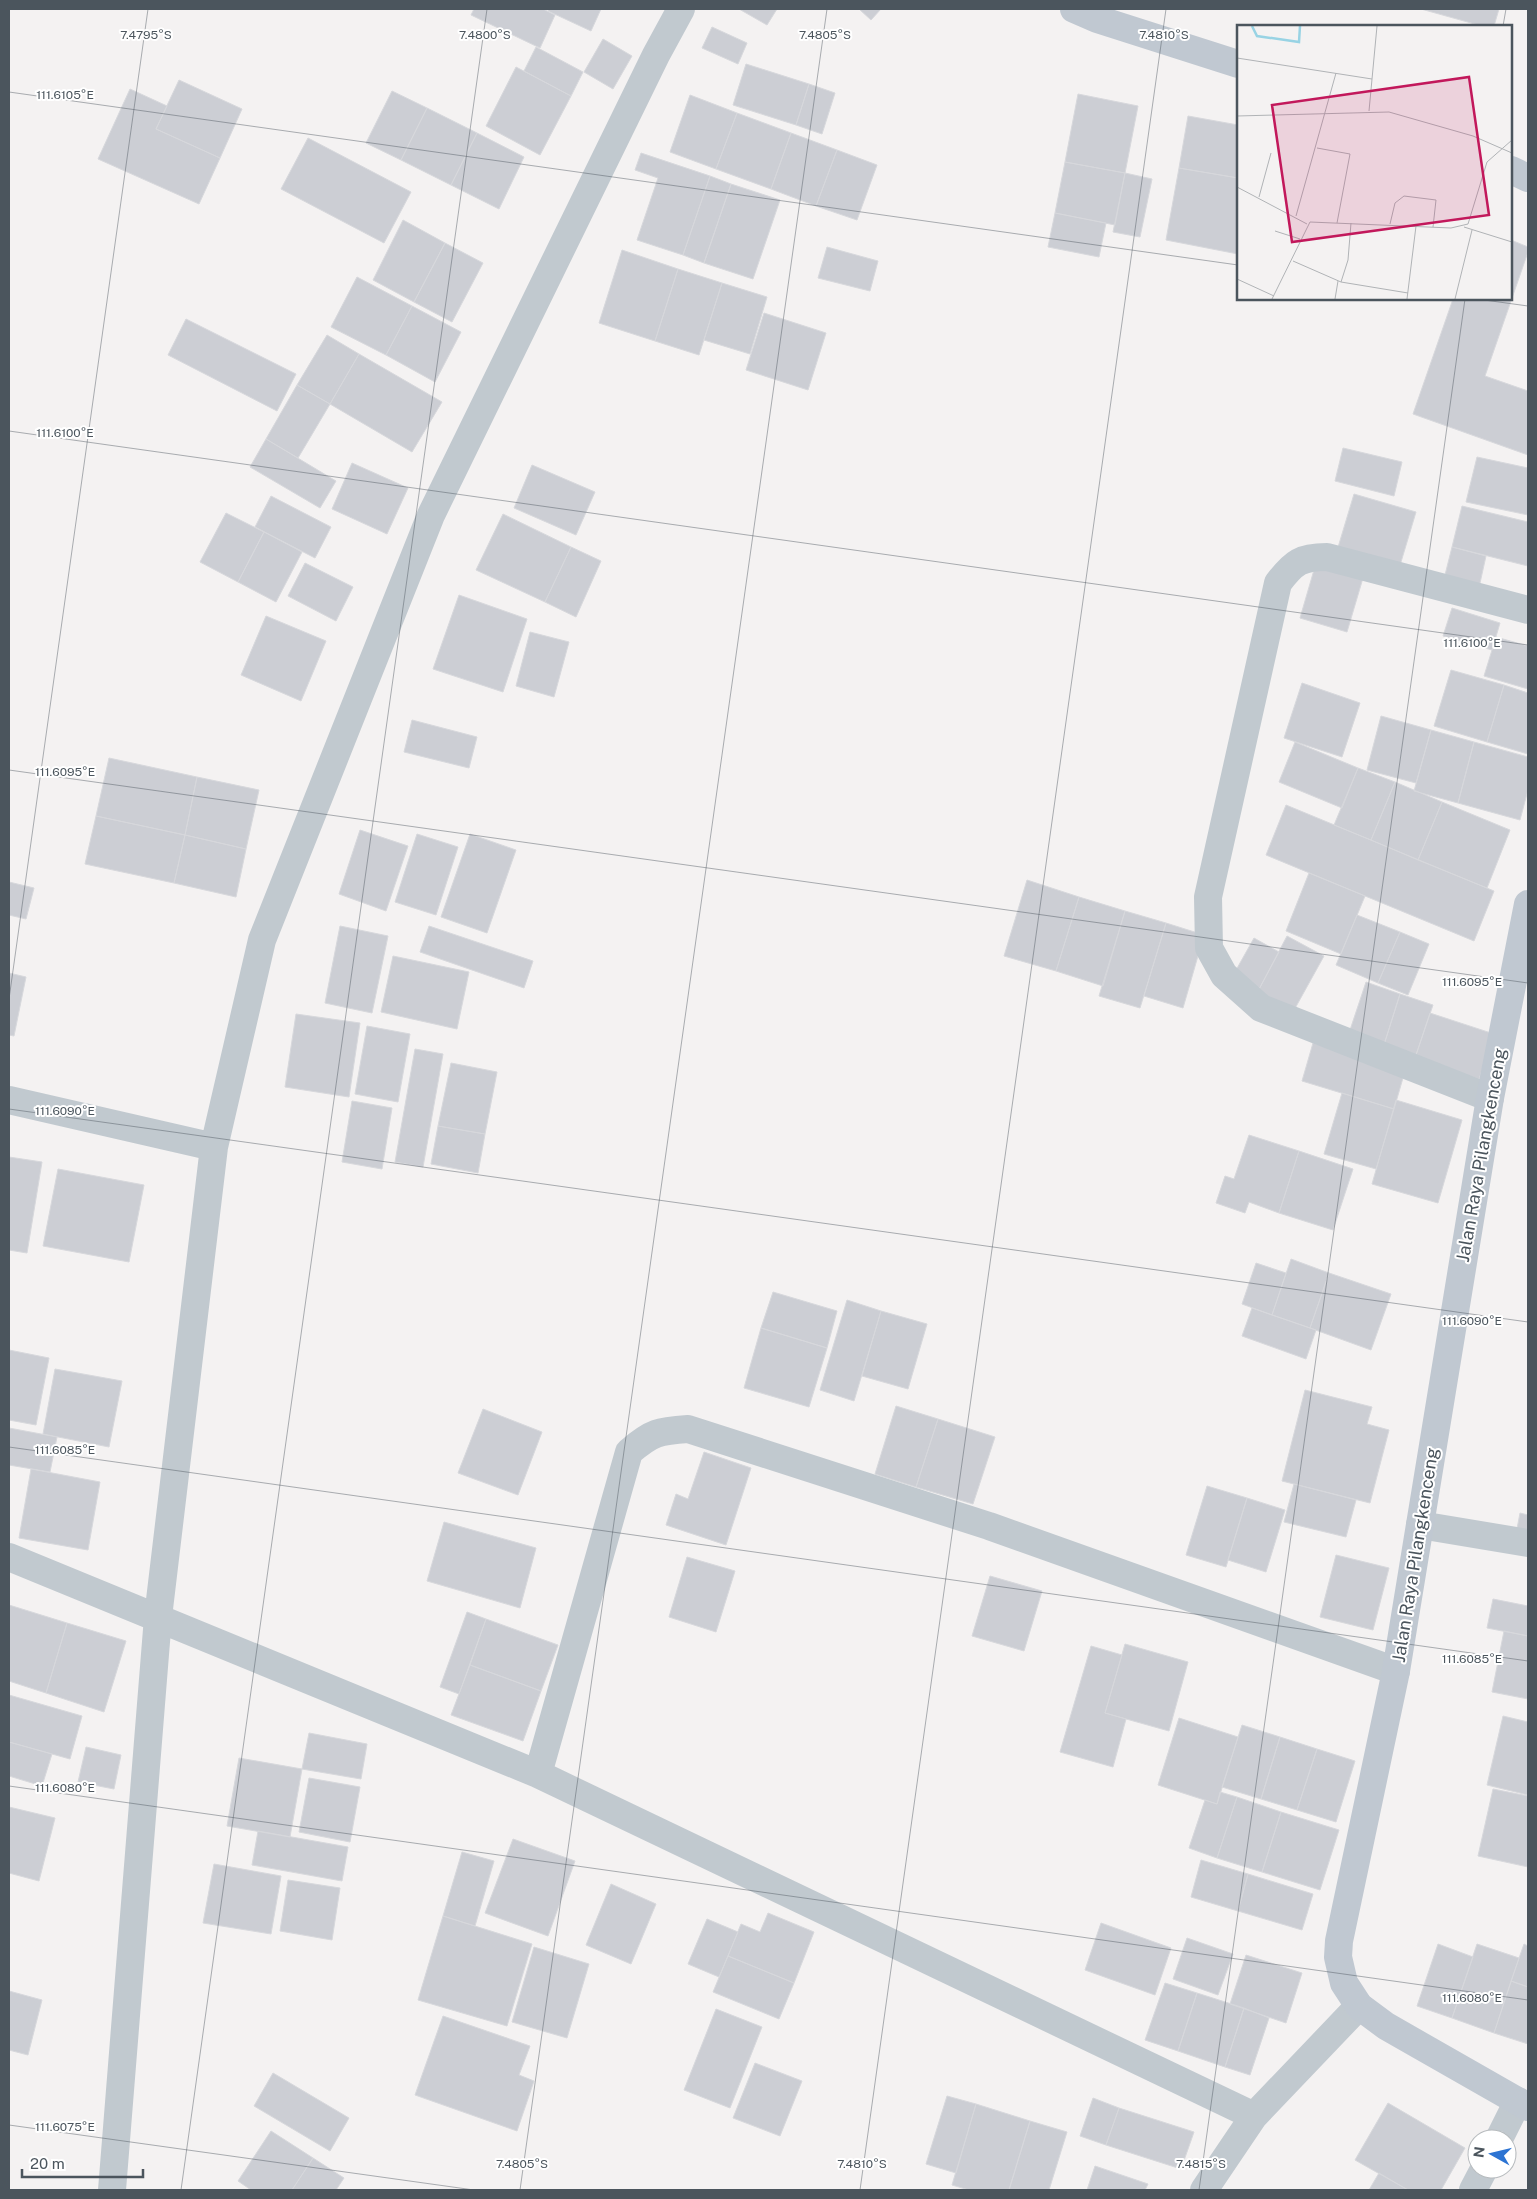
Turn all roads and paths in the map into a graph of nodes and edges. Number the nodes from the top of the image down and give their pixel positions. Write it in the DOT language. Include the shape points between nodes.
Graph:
graph roads {
  1 [pos="681,9"];
  2 [pos="1074,9"];
  3 [pos="1237,64"];
  4 [pos="1512,170"];
  5 [pos="1528,178"];
  6 [pos="1528,610"];
  7 [pos="1528,904"];
  8 [pos="1490,1098"];
  9 [pos="9,1100"];
  10 [pos="214,1147"];
  11 [pos="1420,1524"];
  12 [pos="1528,1543"];
  13 [pos="9,1557"];
  14 [pos="158,1618"];
  15 [pos="1396,1671"];
  16 [pos="538,1774"];
  17 [pos="1359,2006"];
  18 [pos="1523,2104"];
  19 [pos="1254,2116"];
  20 [pos="1506,2129"];
  21 [pos="112,2190"];
  22 [pos="1204,2190"];
  1 -- 10 [label="street" via="430,515 262,940"];
  2 -- 3 [label="main road"];
  4 -- 5 [label="main road"];
  6 -- 8 [label="street" via="1327,558 1308,557 1286,573 1278,582 1208,897 1209,948 1224,975 1261,1008"];
  7 -- 8 [label="main road, Jalan Raya Pilangkenceng"];
  8 -- 11 [label="main road, Jalan Raya Pilangkenceng"];
  9 -- 10 [label="street"];
  10 -- 14 [label="street"];
  11 -- 12 [label="street"];
  11 -- 15 [label="main road, Jalan Raya Pilangkenceng"];
  13 -- 14 [label="street"];
  14 -- 16 [label="street"];
  14 -- 21 [label="street"];
  15 -- 16 [label="street" via="989,1526 688,1429 663,1431 646,1437 629,1452"];
  15 -- 17 [label="main road, Jalan Raya Pilangkenceng" via="1339,1941 1338,1957 1344,1983"];
  16 -- 19 [label="street"];
  17 -- 18 [label="main road, Jalan Raya Pilangkenceng" via="1386,2026"];
  17 -- 19 [label="street"];
  18 -- 20 [label="street"];
  19 -- 22 [label="street"];
}
